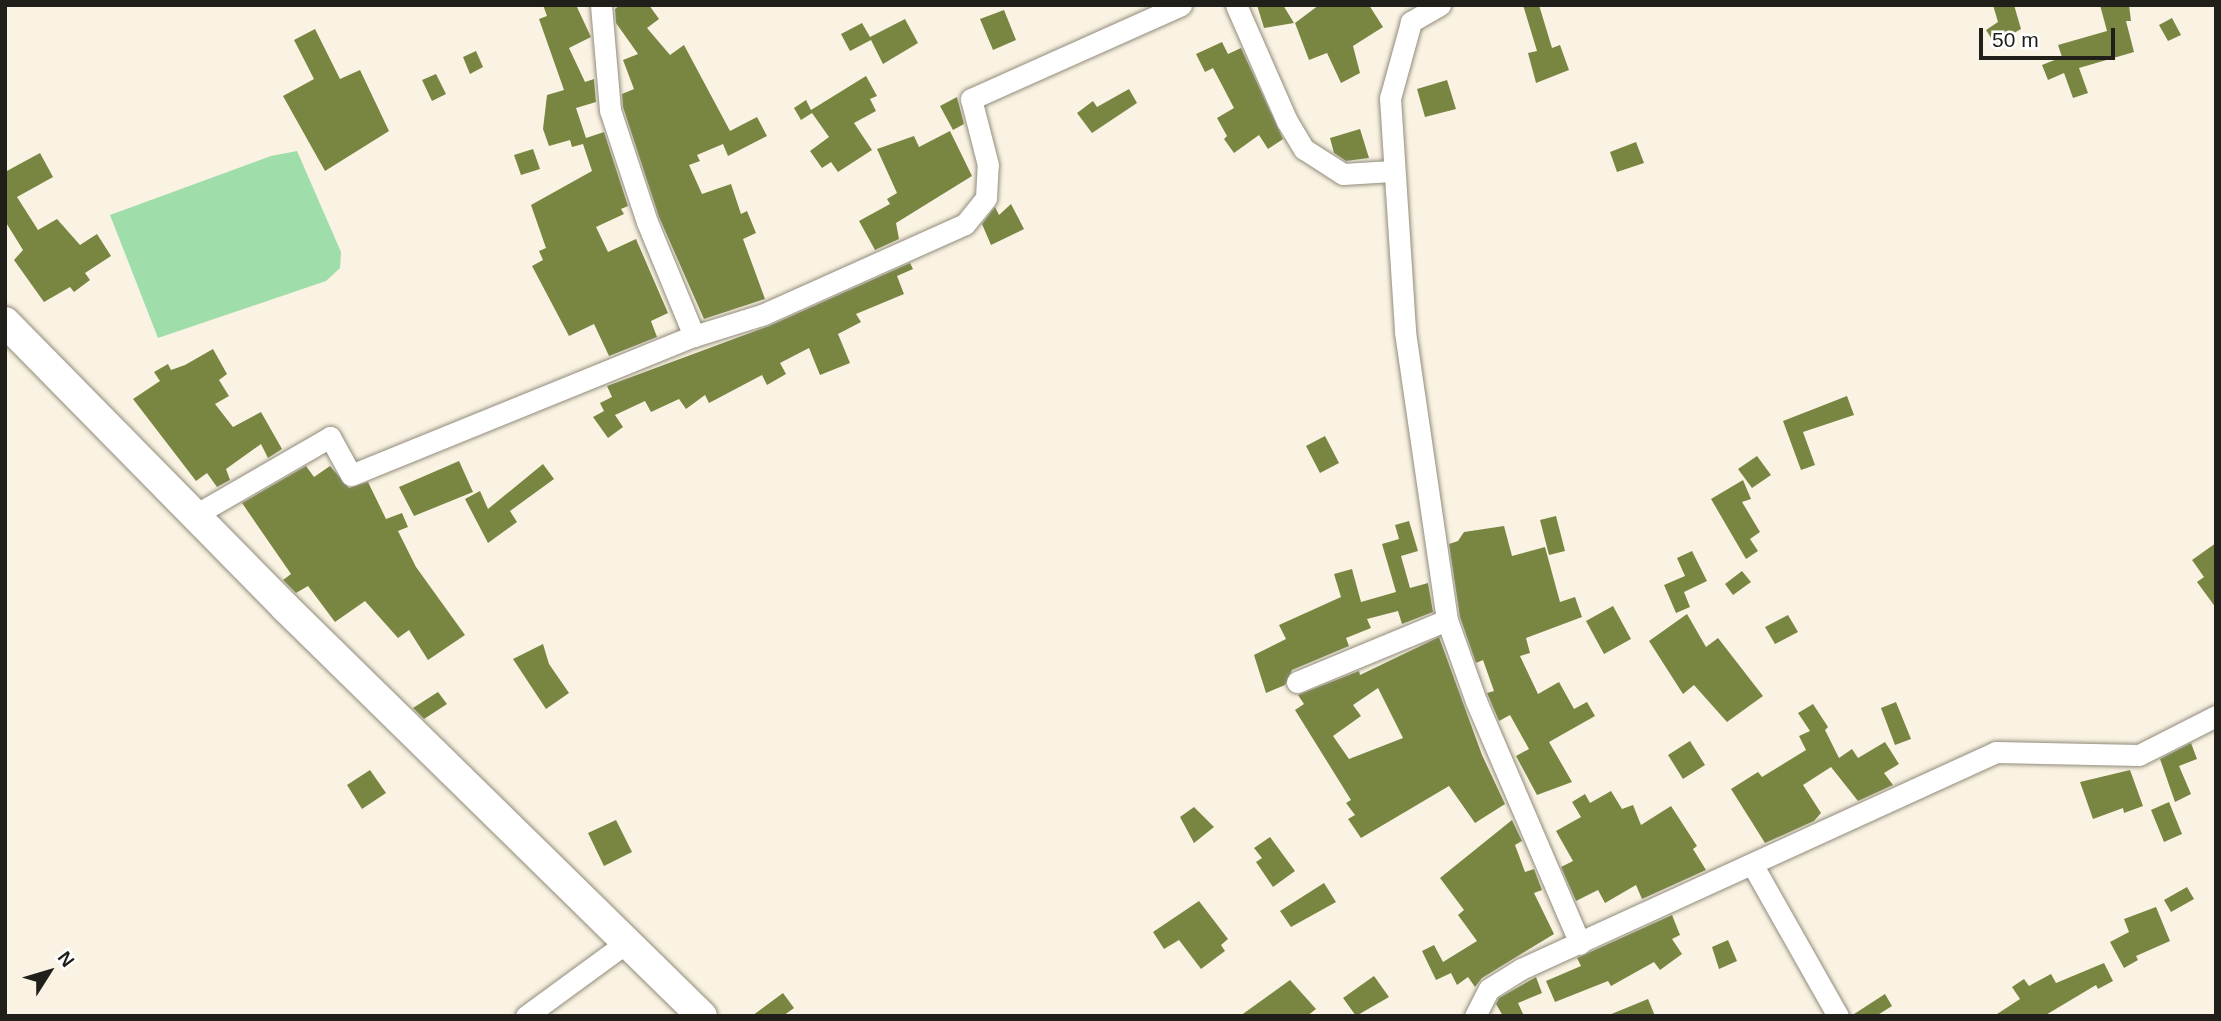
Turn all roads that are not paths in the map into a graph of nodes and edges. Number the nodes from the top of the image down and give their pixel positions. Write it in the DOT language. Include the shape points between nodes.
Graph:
graph roads {
  1 [pos="601,5"];
  2 [pos="1181,5"];
  3 [pos="1236,5"];
  4 [pos="1440,5"];
  5 [pos="1409,14"];
  6 [pos="1392,172"];
  7 [pos="5,322"];
  8 [pos="694,336"];
  9 [pos="195,515"];
  10 [pos="1447,620"];
  11 [pos="1297,682"];
  12 [pos="2216,716"];
  13 [pos="1752,864"];
  14 [pos="627,942"];
  15 [pos="1580,944"];
  16 [pos="526,1016"];
  17 [pos="702,1016"];
  18 [pos="1475,1016"];
  19 [pos="1839,1016"];
  1 -- 8 [label="street" via="610,110 647,222"];
  2 -- 8 [label="street" via="971,99 988,165 986,198 965,224 764,314"];
  3 -- 6 [label="street" via="1304,149 1343,174"];
  4 -- 5 [label="street"];
  5 -- 6 [label="street" via="1390,98"];
  6 -- 10 [label="street" via="1405,332"];
  7 -- 9 [label="street"];
  8 -- 9 [label="street" via="351,475 330,437"];
  9 -- 14 [label="street"];
  10 -- 11 [label="street"];
  10 -- 15 [label="street" via="1476,701"];
  12 -- 13 [label="street" via="2140,755 1996,752"];
  13 -- 15 [label="street"];
  13 -- 19 [label="street"];
  14 -- 16 [label="street"];
  14 -- 17 [label="street"];
  15 -- 18 [label="street" via="1521,969 1489,989"];
}
